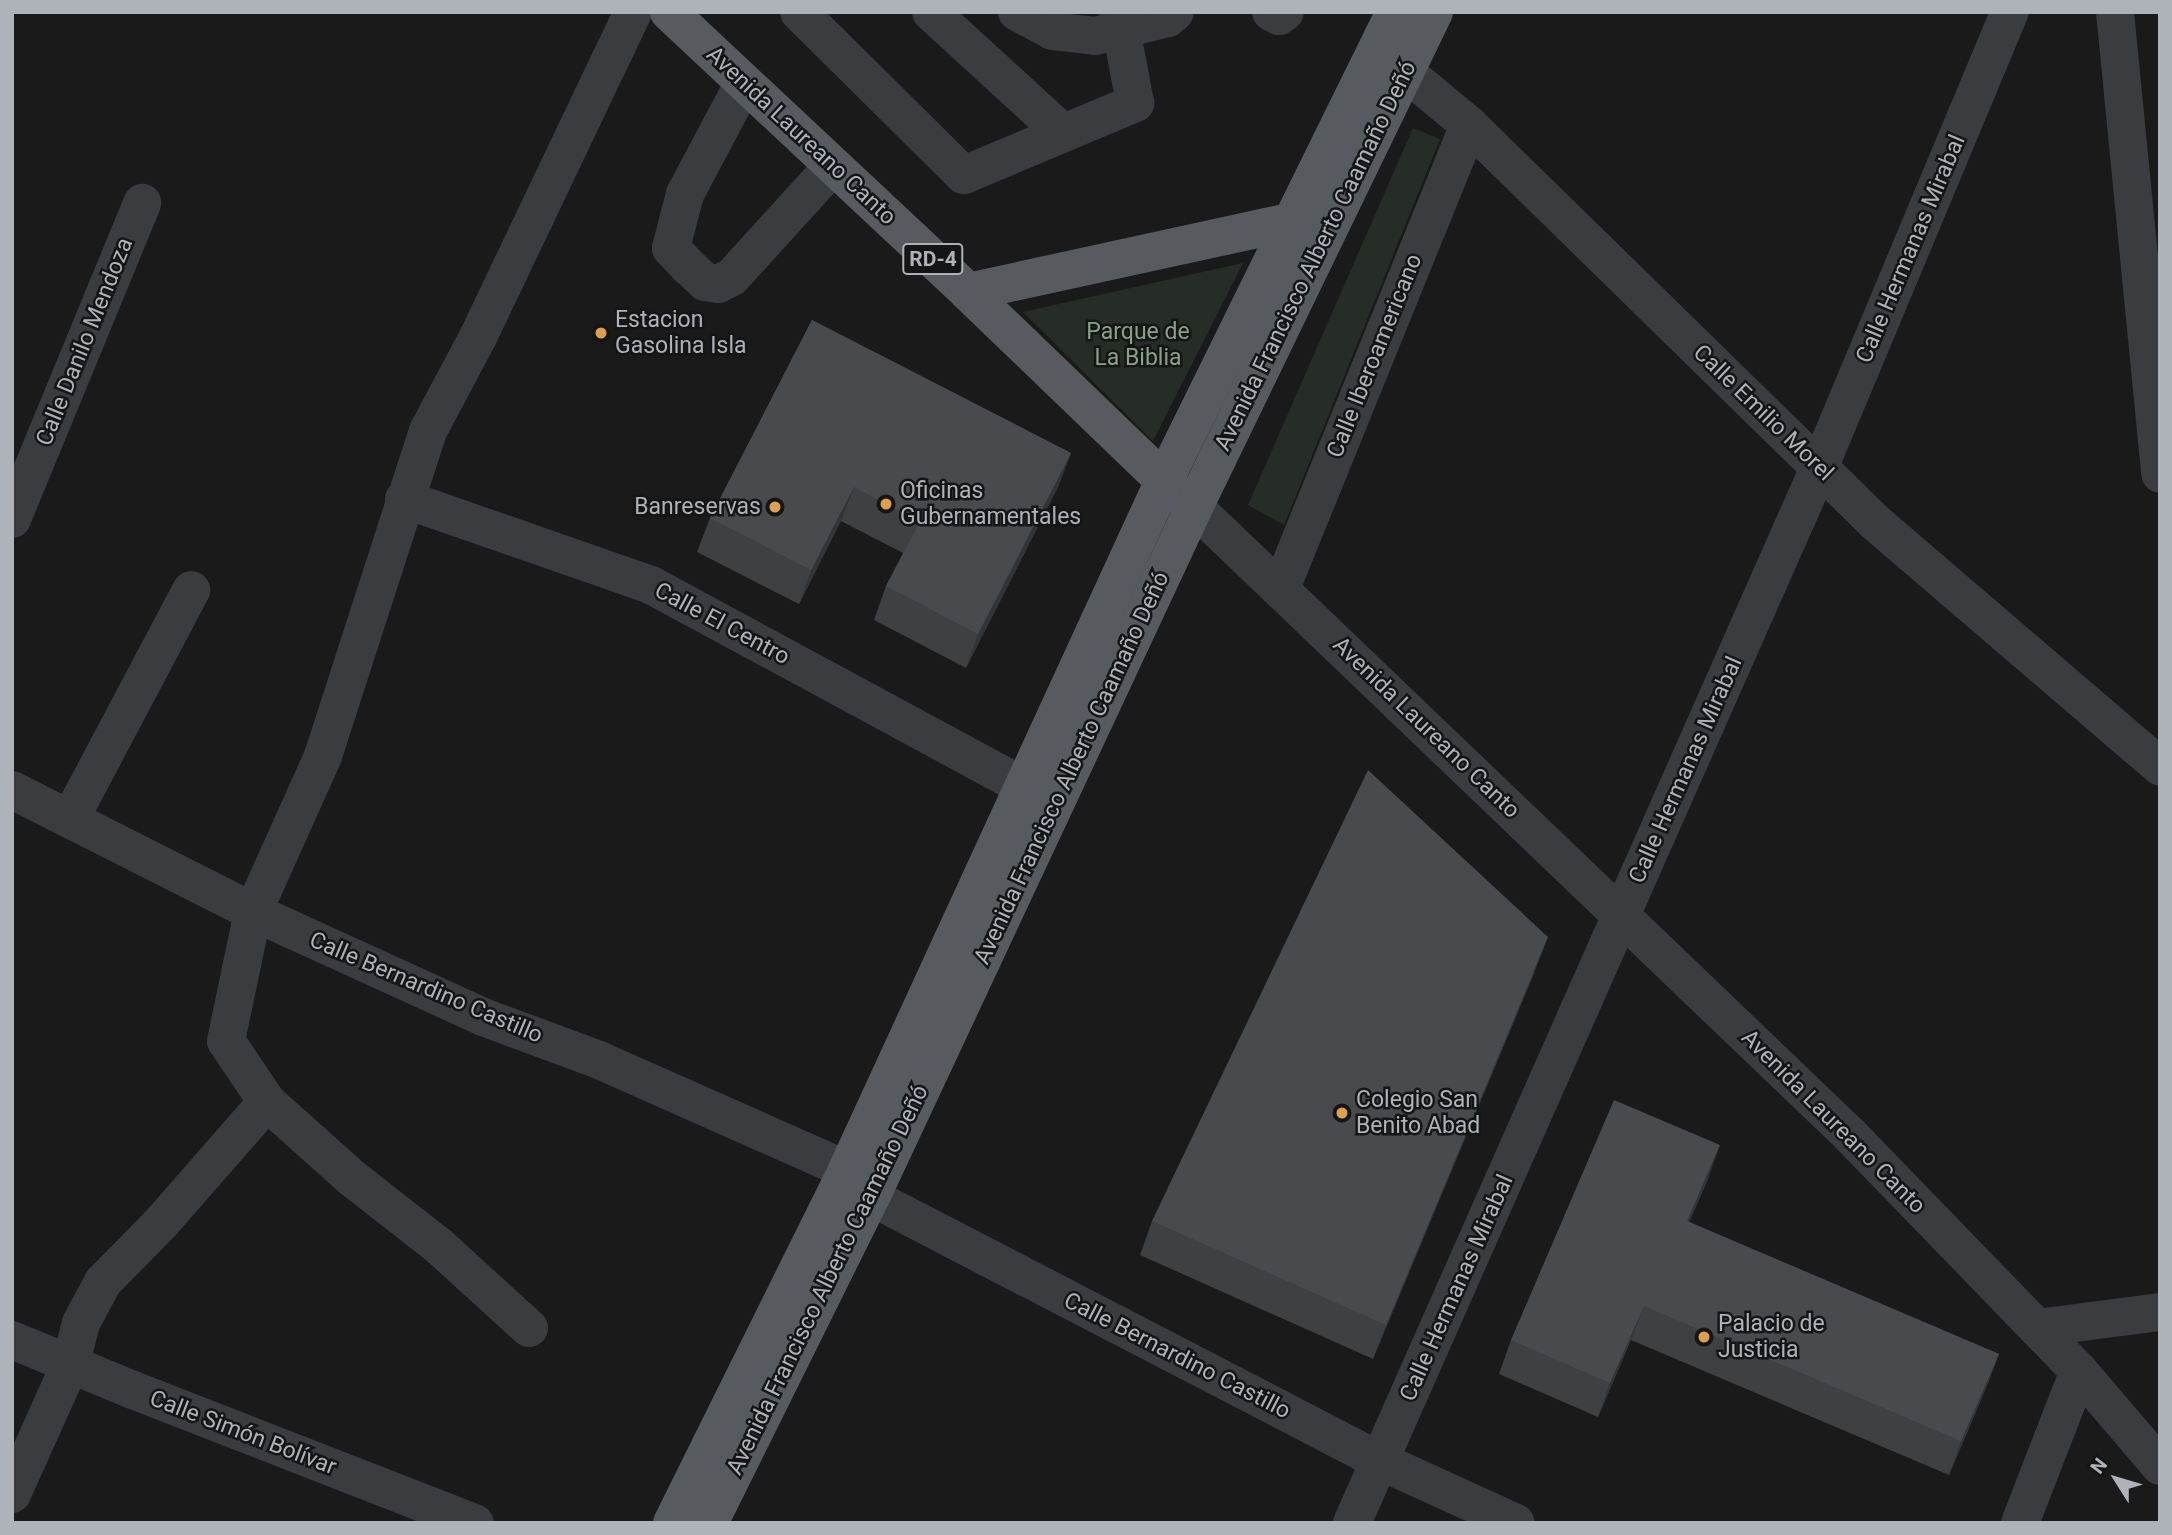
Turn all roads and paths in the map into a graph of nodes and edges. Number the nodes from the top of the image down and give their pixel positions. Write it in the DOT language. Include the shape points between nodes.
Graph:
graph roads {
  1 [pos="633,12"];
  2 [pos="669,12"];
  3 [pos="800,12"];
  4 [pos="931,12"];
  5 [pos="1017,12"];
  6 [pos="1175,12"];
  7 [pos="1270,12"];
  8 [pos="1285,12"];
  9 [pos="1395,12"];
  10 [pos="1434,12"];
  11 [pos="2010,12"];
  12 [pos="2115,12"];
  13 [pos="1120,21"];
  14 [pos="1391,60"];
  15 [pos="744,83"];
  16 [pos="1469,125"];
  17 [pos="1063,133"];
  18 [pos="833,166"];
  19 [pos="142,204"];
  20 [pos="1290,222"];
  21 [pos="968,292"];
  22 [pos="1819,468"];
  23 [pos="2160,474"];
  24 [pos="1163,483"];
  25 [pos="404,499"];
  26 [pos="1194,508"];
  27 [pos="12,519"];
  28 [pos="1281,588"];
  29 [pos="191,590"];
  30 [pos="2160,766"];
  31 [pos="1024,788"];
  32 [pos="12,790"];
  33 [pos="70,819"];
  34 [pos="253,912"];
  35 [pos="1622,917"];
  36 [pos="267,1102"];
  37 [pos="853,1184"];
  38 [pos="2160,1312"];
  39 [pos="529,1328"];
  40 [pos="2037,1328"];
  41 [pos="12,1339"];
  42 [pos="71,1363"];
  43 [pos="2079,1371"];
  44 [pos="1380,1461"];
  45 [pos="2160,1466"];
  46 [pos="12,1494"];
  47 [pos="475,1523"];
  48 [pos="672,1523"];
  49 [pos="709,1523"];
  50 [pos="1352,1523"];
  51 [pos="1516,1523"];
  52 [pos="2020,1523"];
  1 -- 25 [label="street" via="478,338 428,431"];
  2 -- 15 [label="main road, Avenida Laureano Canto / RD-4"];
  3 -- 17 [label="street" via="964,175"];
  4 -- 17 [label="street"];
  5 -- 13 [label="street" via="1052,31 1095,36"];
  6 -- 13 [label="street" via="1168,18"];
  7 -- 8 [label="street" via="1279,16"];
  9 -- 14 [label="main road, Avenida Francisco Alberto Caamaño Deñó"];
  10 -- 14 [label="main road, Avenida Francisco Alberto Caamaño Deñó"];
  11 -- 22 [label="street, Calle Hermanas Mirabal"];
  12 -- 23 [label="street"];
  13 -- 17 [label="street" via="1135,103"];
  14 -- 16 [label="street, Calle Emilio Morel"];
  14 -- 20 [label="main road, Avenida Francisco Alberto Caamaño Deñó"];
  14 -- 26 [label="main road, Avenida Francisco Alberto Caamaño Deñó"];
  15 -- 18 [label="main road, Avenida Laureano Canto / RD-4"];
  15 -- 18 [label="street" via="685,194 671,248 705,282 719,284 732,277"];
  16 -- 22 [label="street, Calle Emilio Morel"];
  16 -- 28 [label="street, Calle Iberoamericano"];
  18 -- 21 [label="main road, Avenida Laureano Canto / RD-4"];
  19 -- 27 [label="street, Calle Danilo Mendoza"];
  20 -- 21 [label="main road"];
  20 -- 24 [label="main road, Avenida Francisco Alberto Caamaño Deñó"];
  21 -- 24 [label="main road, Avenida Laureano Canto / RD-4"];
  22 -- 30 [label="street, Calle Emilio Morel" via="1875,523"];
  22 -- 35 [label="street, Calle Hermanas Mirabal"];
  24 -- 26 [label="main road, Avenida Laureano Canto / RD-4"];
  24 -- 31 [label="main road, Avenida Francisco Alberto Caamaño Deñó"];
  25 -- 31 [label="street, Calle El Centro" via="651,585"];
  25 -- 34 [label="street" via="323,756"];
  26 -- 28 [label="street, Avenida Laureano Canto"];
  26 -- 37 [label="main road, Avenida Francisco Alberto Caamaño Deñó"];
  28 -- 35 [label="street, Avenida Laureano Canto"];
  29 -- 33 [label="street"];
  31 -- 37 [label="main road, Avenida Francisco Alberto Caamaño Deñó"];
  32 -- 33 [label="street, Calle Bernardino Castillo"];
  33 -- 34 [label="street, Calle Bernardino Castillo"];
  34 -- 36 [label="street" via="226,1041"];
  34 -- 37 [label="street, Calle Bernardino Castillo" via="483,1017 599,1060"];
  35 -- 40 [label="street, Avenida Laureano Canto" via="1850,1135"];
  35 -- 44 [label="street, Calle Hermanas Mirabal"];
  36 -- 39 [label="street"];
  36 -- 42 [label="street" via="103,1282 82,1323"];
  37 -- 44 [label="street, Calle Bernardino Castillo"];
  37 -- 48 [label="main road, Avenida Francisco Alberto Caamaño Deñó"];
  37 -- 49 [label="main road, Avenida Francisco Alberto Caamaño Deñó"];
  38 -- 40 [label="street"];
  40 -- 43 [label="street, Avenida Laureano Canto"];
  41 -- 42 [label="street, Calle Simón Bolívar"];
  42 -- 46 [label="street"];
  42 -- 47 [label="street, Calle Simón Bolívar"];
  43 -- 45 [label="street, Avenida Laureano Canto"];
  43 -- 52 [label="street"];
  44 -- 50 [label="street, Calle Hermanas Mirabal"];
  44 -- 51 [label="street, Calle Bernardino Castillo"];
}
